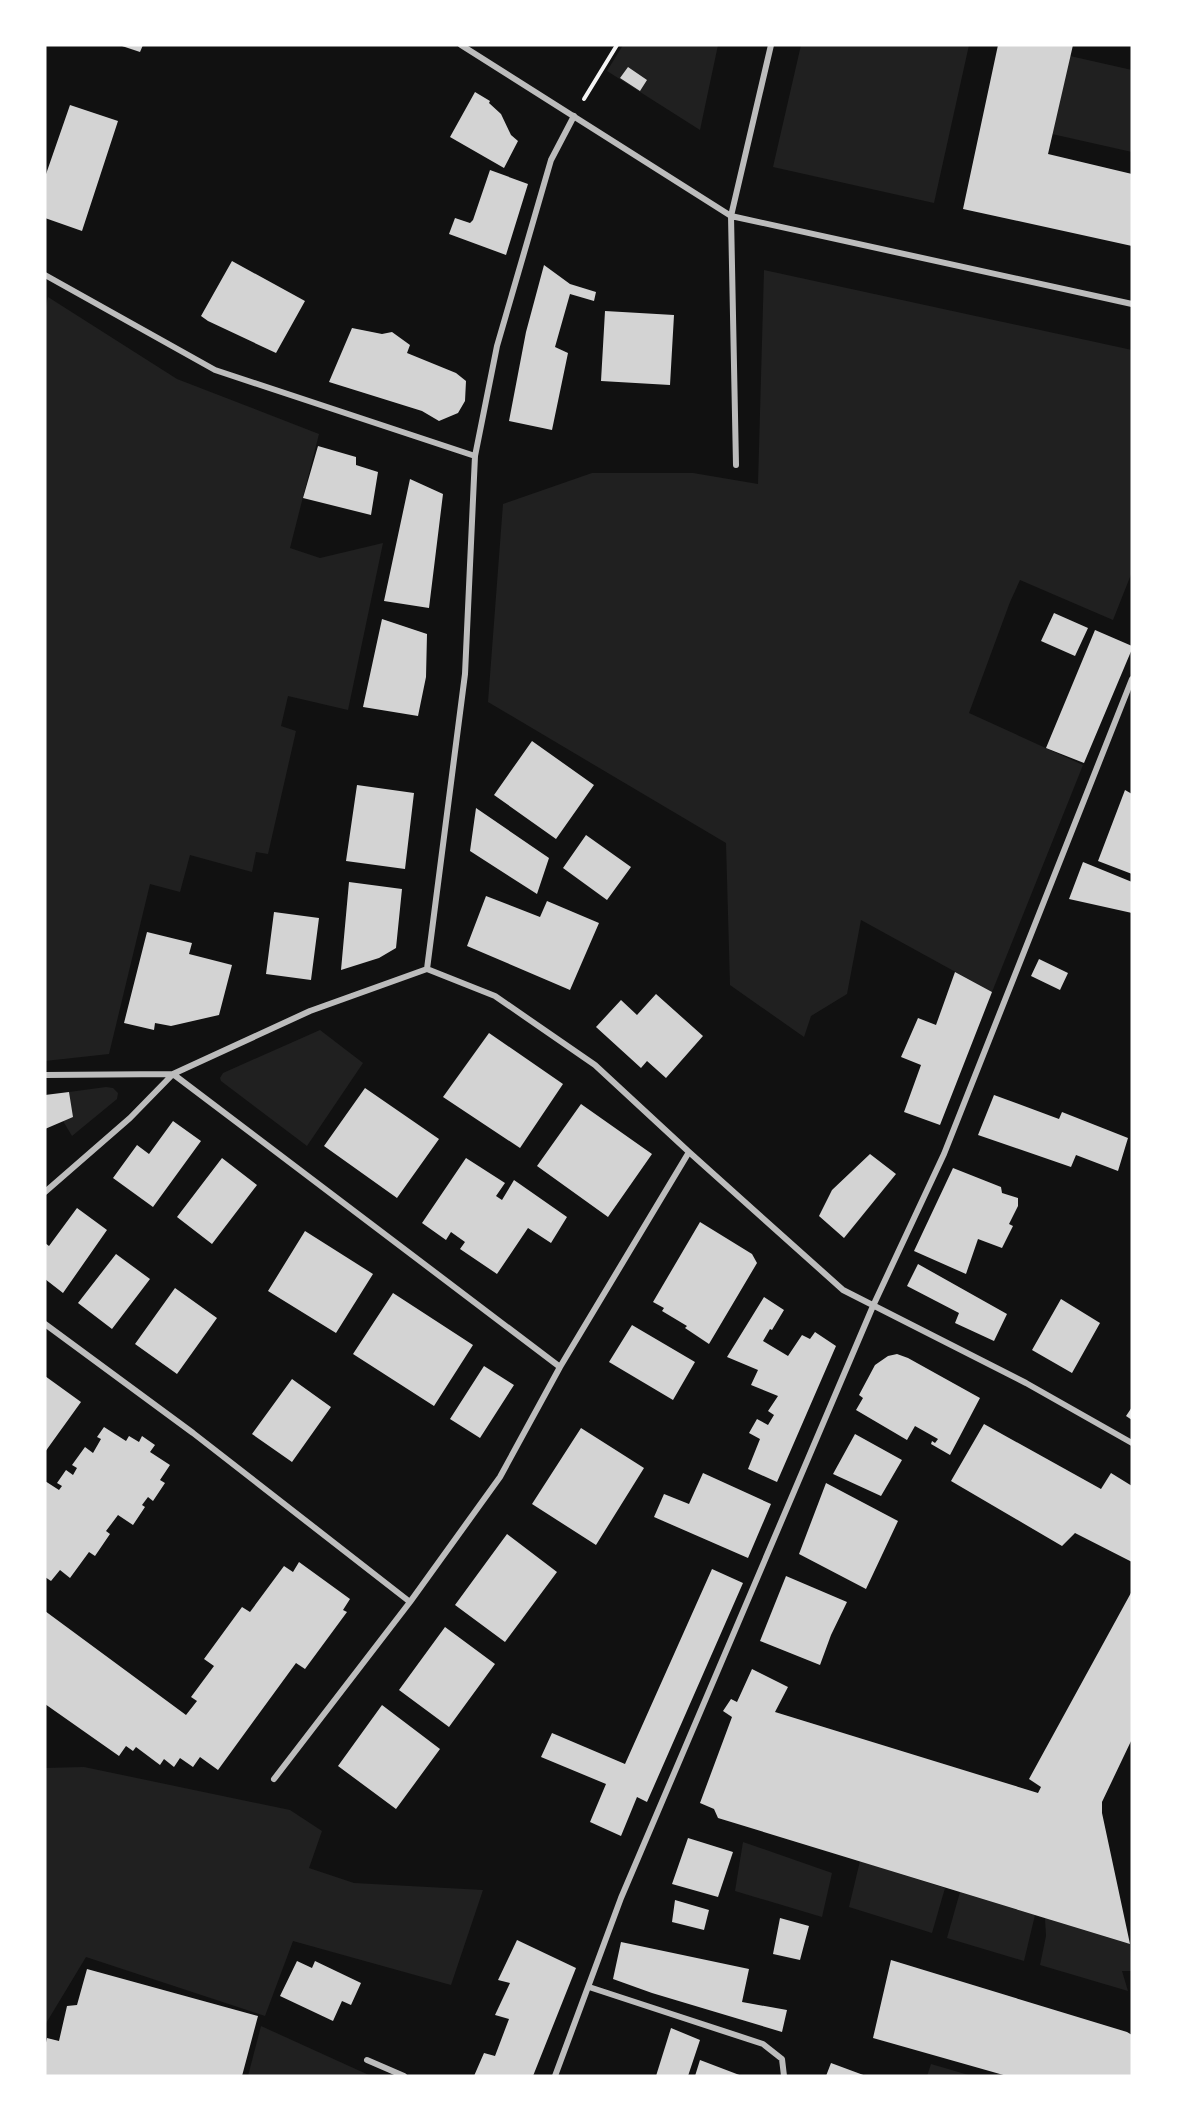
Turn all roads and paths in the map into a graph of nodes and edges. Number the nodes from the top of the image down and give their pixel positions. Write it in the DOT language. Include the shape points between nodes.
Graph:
graph roads {
  1 [pos="461,45"];
  2 [pos="617,45"];
  3 [pos="771,45"];
  4 [pos="574,116"];
  5 [pos="731,216"];
  6 [pos="45,275"];
  7 [pos="1132,304"];
  8 [pos="475,456"];
  9 [pos="736,465"];
  10 [pos="1132,679"];
  11 [pos="427,969"];
  12 [pos="173,1074"];
  13 [pos="45,1075"];
  14 [pos="689,1152"];
  15 [pos="45,1192"];
  16 [pos="873,1306"];
  17 [pos="45,1324"];
  18 [pos="560,1367"];
  19 [pos="1132,1443"];
  20 [pos="410,1602"];
  21 [pos="274,1779"];
  22 [pos="589,1987"];
  23 [pos="367,2060"];
  24 [pos="404,2076"];
  25 [pos="555,2076"];
  26 [pos="784,2076"];
  1 -- 4 [label="street"];
  2 -- 4 [label="path"];
  3 -- 5 [label="street"];
  4 -- 5 [label="street"];
  4 -- 8 [label="street" via="551,160 497,346"];
  5 -- 7 [label="street"];
  5 -- 9 [label="street"];
  6 -- 8 [label="street" via="215,370"];
  8 -- 11 [label="street" via="465,674"];
  10 -- 16 [label="street" via="944,1154"];
  11 -- 12 [label="street" via="310,1011"];
  11 -- 14 [label="street" via="495,996 595,1065"];
  12 -- 13 [label="street"];
  12 -- 15 [label="street" via="130,1118"];
  12 -- 18 [label="street"];
  14 -- 16 [label="street" via="843,1290"];
  14 -- 18 [label="street"];
  16 -- 19 [label="street" via="1026,1383"];
  16 -- 22 [label="street" via="621,1898"];
  17 -- 20 [label="street" via="194,1433"];
  18 -- 20 [label="street" via="500,1477"];
  20 -- 21 [label="street"];
  22 -- 25 [label="street"];
  22 -- 26 [label="street" via="764,2044 782,2059"];
  23 -- 24 [label="street"];
}
